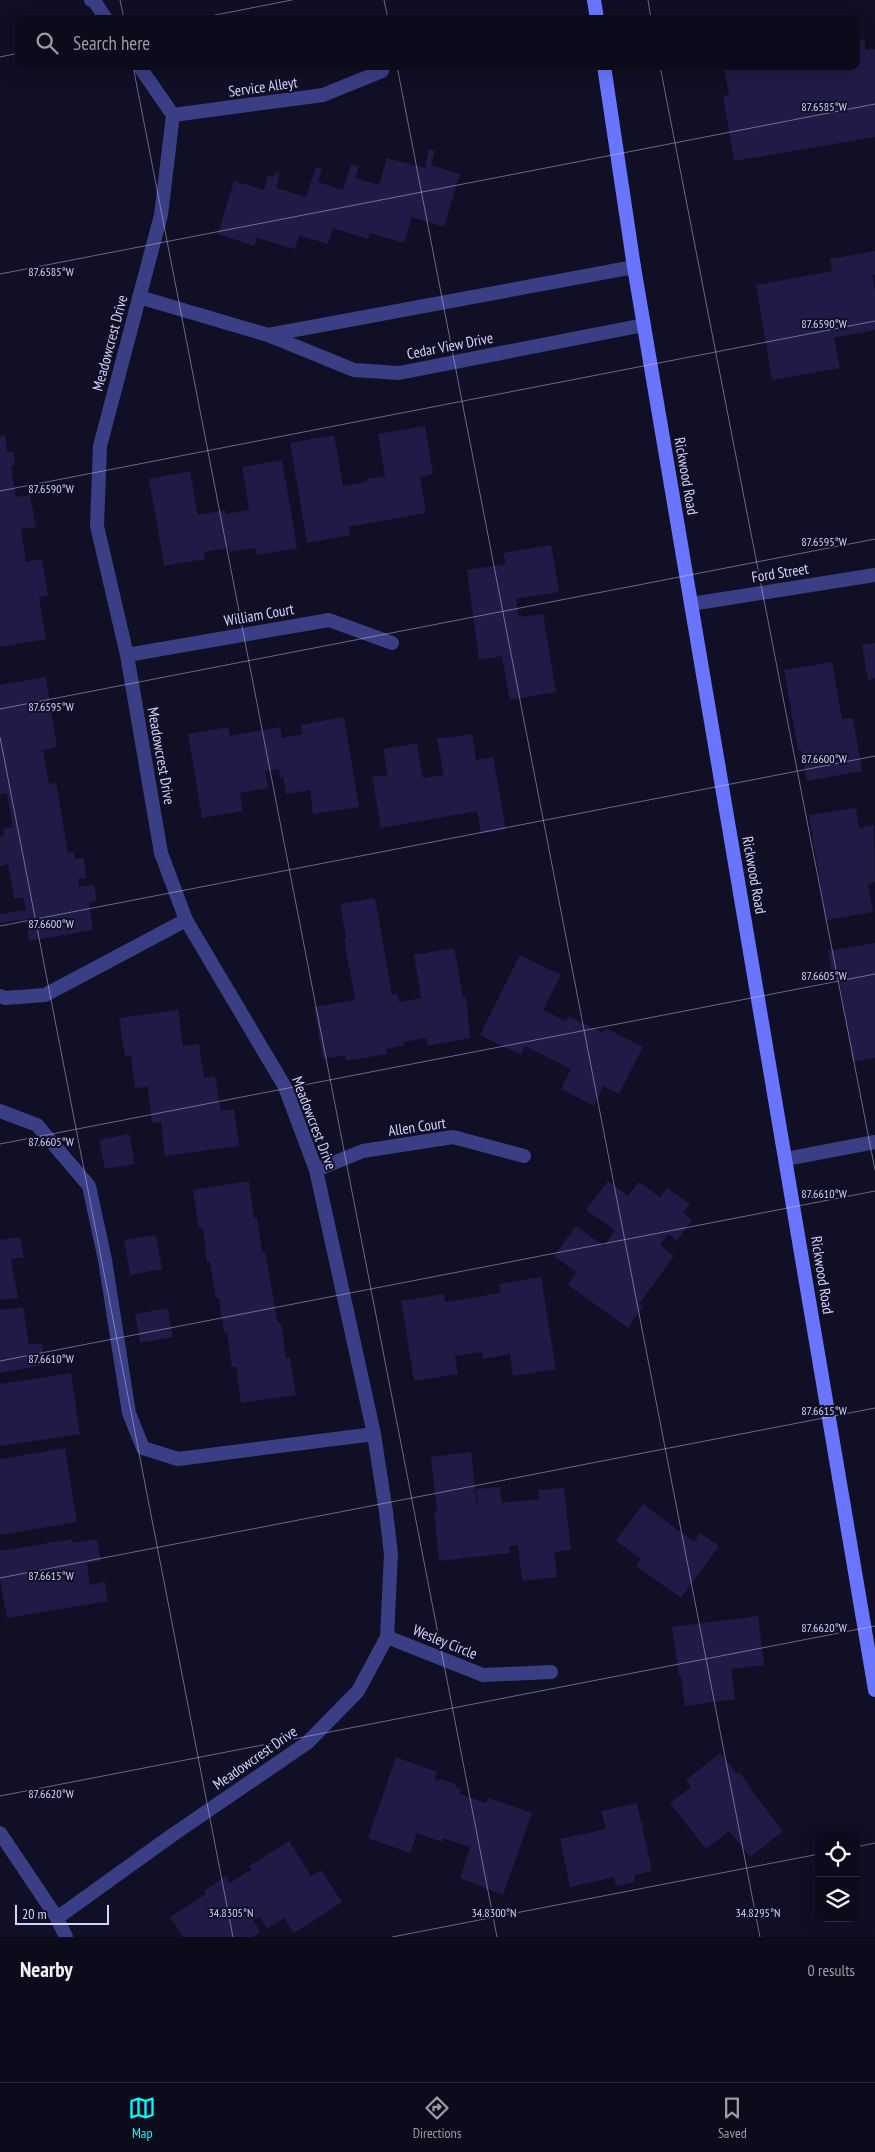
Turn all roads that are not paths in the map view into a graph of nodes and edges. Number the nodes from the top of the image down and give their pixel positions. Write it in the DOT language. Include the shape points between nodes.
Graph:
graph roads {
  1 [pos="594,0"];
  2 [pos="94,1"];
  3 [pos="103,15"];
  4 [pos="596,15"];
  5 [pos="142,70"];
  6 [pos="605,70"];
  7 [pos="382,71"];
  8 [pos="173,115"];
  9 [pos="634,267"];
  10 [pos="138,297"];
  11 [pos="644,326"];
  12 [pos="268,335"];
  13 [pos="875,575"];
  14 [pos="691,604"];
  15 [pos="392,643"];
  16 [pos="127,654"];
  17 [pos="186,920"];
  18 [pos="0,996"];
  19 [pos="0,1111"];
  20 [pos="875,1142"];
  21 [pos="524,1156"];
  22 [pos="786,1159"];
  23 [pos="316,1170"];
  24 [pos="374,1434"];
  25 [pos="387,1637"];
  26 [pos="551,1672"];
  27 [pos="875,1690"];
  28 [pos="0,1833"];
  29 [pos="57,1918"];
  30 [pos="66,1937"];
  1 -- 4 [label="main road"];
  2 -- 3 [label="street"];
  5 -- 8 [label="street"];
  6 -- 9 [label="main road, Rickwood Road"];
  7 -- 8 [label="street, Service Alleyt" via="323,95"];
  8 -- 10 [label="street, Meadowcrest Drive" via="161,215"];
  9 -- 11 [label="main road, Rickwood Road"];
  9 -- 12 [label="street, Cedar View Drive"];
  10 -- 12 [label="street, Cedar View Drive"];
  10 -- 16 [label="street, Meadowcrest Drive" via="100,446 99,462 98,526"];
  11 -- 12 [label="street, Cedar View Drive" via="399,372 354,370"];
  11 -- 14 [label="main road, Rickwood Road"];
  13 -- 14 [label="street, Ford Street"];
  14 -- 22 [label="main road, Rickwood Road"];
  15 -- 16 [label="street, William Court" via="329,620"];
  16 -- 17 [label="street, Meadowcrest Drive" via="161,853"];
  17 -- 18 [label="street" via="45,995"];
  17 -- 23 [label="street, Meadowcrest Drive" via="285,1087"];
  19 -- 24 [label="street" via="38,1126 89,1186 105,1260 129,1413 144,1448 178,1459"];
  20 -- 22 [label="street"];
  21 -- 23 [label="street, Allen Court" via="453,1137 364,1151"];
  22 -- 27 [label="main road, Rickwood Road"];
  23 -- 24 [label="street, Meadowcrest Drive"];
  24 -- 25 [label="street, Meadowcrest Drive" via="391,1554"];
  25 -- 26 [label="street, Wesley Circle" via="483,1675"];
  25 -- 29 [label="street, Meadowcrest Drive" via="358,1691 307,1743"];
  28 -- 29 [label="street"];
  29 -- 30 [label="street"];
}
